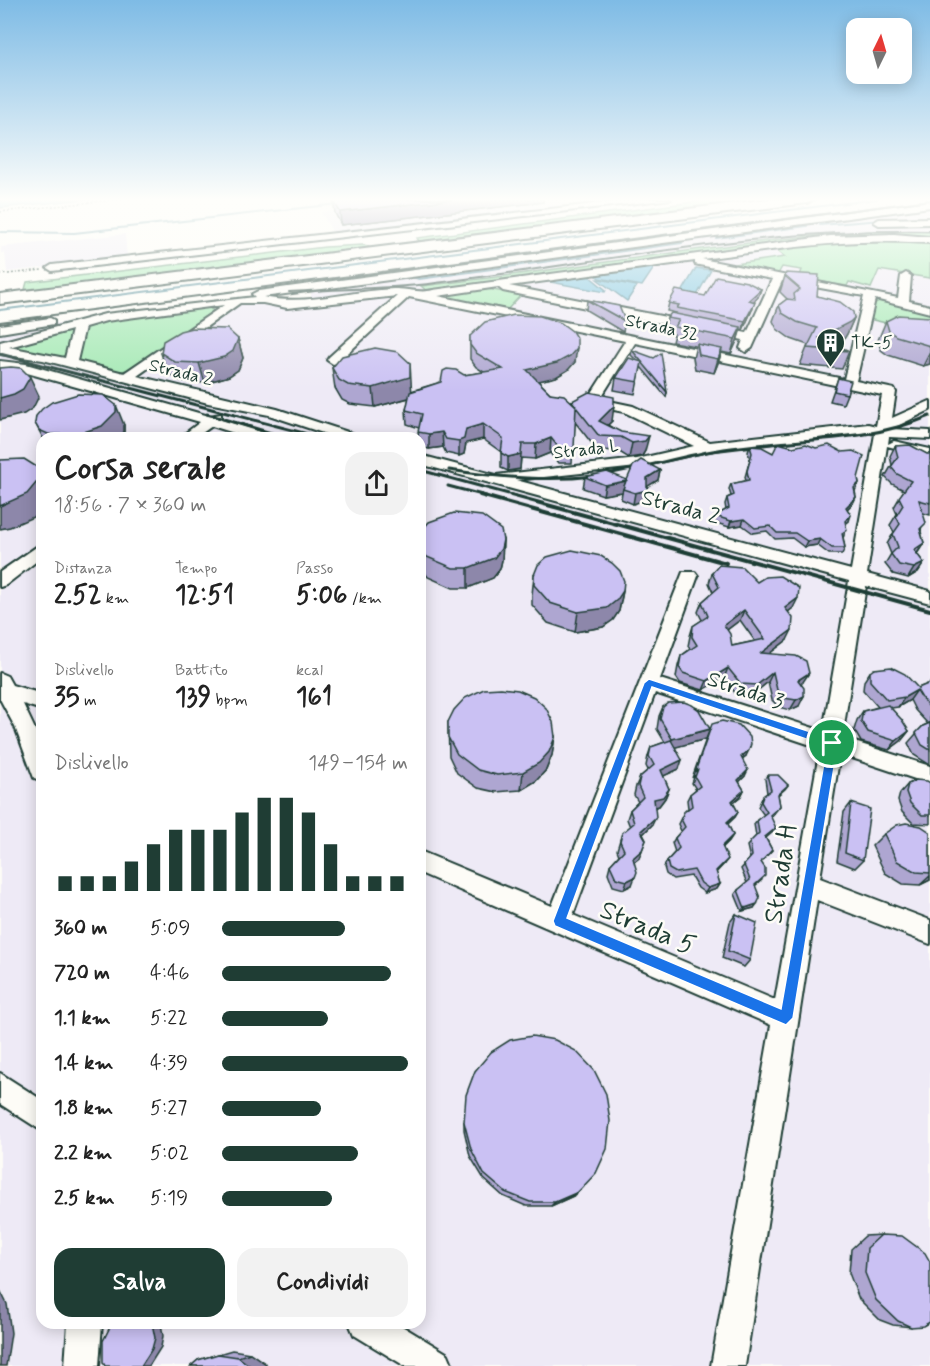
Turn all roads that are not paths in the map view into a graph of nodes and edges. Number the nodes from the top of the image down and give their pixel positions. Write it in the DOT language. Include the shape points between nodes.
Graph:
graph roads {
  1 [pos="134,263"];
  2 [pos="139,263"];
  3 [pos="292,263"];
  4 [pos="493,263"];
  5 [pos="552,263"];
  6 [pos="653,263"];
  7 [pos="701,263"];
  8 [pos="56,272"];
  9 [pos="906,276"];
  10 [pos="778,277"];
  11 [pos="0,282"];
  12 [pos="489,285"];
  13 [pos="330,288"];
  14 [pos="407,293"];
  15 [pos="870,294"];
  16 [pos="428,297"];
  17 [pos="0,299"];
  18 [pos="239,300"];
  19 [pos="903,303"];
  20 [pos="930,310"];
  21 [pos="651,318"];
  22 [pos="79,326"];
  23 [pos="0,329"];
  24 [pos="750,338"];
  25 [pos="634,340"];
  26 [pos="0,348"];
  27 [pos="333,360"];
  28 [pos="740,362"];
  29 [pos="70,363"];
  30 [pos="0,365"];
  31 [pos="126,378"];
  32 [pos="849,383"];
  33 [pos="889,392"];
  34 [pos="228,403"];
  35 [pos="930,405"];
  36 [pos="210,421"];
  37 [pos="194,432"];
  38 [pos="246,432"];
  39 [pos="334,432"];
  40 [pos="884,433"];
  41 [pos="930,435"];
  42 [pos="708,447"];
  43 [pos="930,453"];
  44 [pos="426,464"];
  45 [pos="466,472"];
  46 [pos="36,552"];
  47 [pos="4,573"];
  48 [pos="689,576"];
  49 [pos="860,578"];
  50 [pos="930,597"];
  51 [pos="649,683"];
  52 [pos="3,686"];
  53 [pos="36,700"];
  54 [pos="832,743"];
  55 [pos="36,756"];
  56 [pos="930,775"];
  57 [pos="426,865"];
  58 [pos="808,885"];
  59 [pos="560,921"];
  60 [pos="930,932"];
  61 [pos="786,1018"];
  62 [pos="0,1087"];
  63 [pos="36,1113"];
  64 [pos="85,1329"];
  65 [pos="376,1329"];
  66 [pos="82,1366"];
  67 [pos="436,1366"];
  68 [pos="728,1366"];
  1 -- 8 [label="street"];
  2 -- 8 [label="highway"];
  3 -- 17 [label="highway"];
  4 -- 23 [label="street"];
  5 -- 13 [label="street" via="408,283"];
  6 -- 12 [label="street"];
  7 -- 10 [label="street"];
  8 -- 11 [label="highway"];
  9 -- 19 [label="street"];
  10 -- 15 [label="street"];
  10 -- 24 [label="street"];
  12 -- 16 [label="street"];
  12 -- 21 [label="street"];
  14 -- 16 [label="street, Strada 32"];
  14 -- 18 [label="street, Strada 32" via="287,305"];
  14 -- 27 [label="street"];
  15 -- 19 [label="street"];
  15 -- 32 [label="street"];
  16 -- 25 [label="street, Strada 32"];
  18 -- 22 [label="street, Strada 32" via="105,318"];
  18 -- 31 [label="street"];
  19 -- 20 [label="street"];
  21 -- 24 [label="street"];
  21 -- 25 [label="street"];
  22 -- 26 [label="street, Strada 32"];
  22 -- 29 [label="street"];
  24 -- 28 [label="street"];
  25 -- 28 [label="street, Strada 32"];
  25 -- 42 [label="street" via="593,402 628,410"];
  26 -- 29 [label="street, Strada 2"];
  28 -- 32 [label="street, Strada 32"];
  29 -- 31 [label="street, Strada 2"];
  30 -- 36 [label="street" via="21,367"];
  31 -- 34 [label="street, Strada 2"];
  32 -- 33 [label="street, Strada 32"];
  33 -- 40 [label="street, Strada H"];
  34 -- 36 [label="street"];
  34 -- 39 [label="street, Strada 2"];
  35 -- 40 [label="street"];
  36 -- 37 [label="street"];
  36 -- 38 [label="street"];
  40 -- 41 [label="street"];
  40 -- 42 [label="street, Strada L" via="868,428"];
  40 -- 43 [label="street"];
  40 -- 49 [label="street, Strada H"];
  42 -- 45 [label="street, Strada L" via="637,463 533,474 496,477"];
  44 -- 45 [label="street, Strada 2"];
  45 -- 49 [label="street, Strada 2"];
  46 -- 47 [label="street"];
  48 -- 51 [label="street"];
  49 -- 50 [label="street, Strada 2"];
  49 -- 54 [label="street, Strada H"];
  51 -- 54 [label="street, Strada 3"];
  51 -- 59 [label="street"];
  52 -- 53 [label="street"];
  52 -- 55 [label="street"];
  54 -- 56 [label="street, Strada 3"];
  54 -- 58 [label="street, Strada H"];
  57 -- 59 [label="street, Strada 5"];
  58 -- 60 [label="street"];
  58 -- 61 [label="street, Strada H"];
  59 -- 61 [label="street, Strada 5"];
  61 -- 68 [label="street, Strada H"];
  62 -- 63 [label="street"];
  64 -- 66 [label="street"];
  65 -- 67 [label="street"];
}
